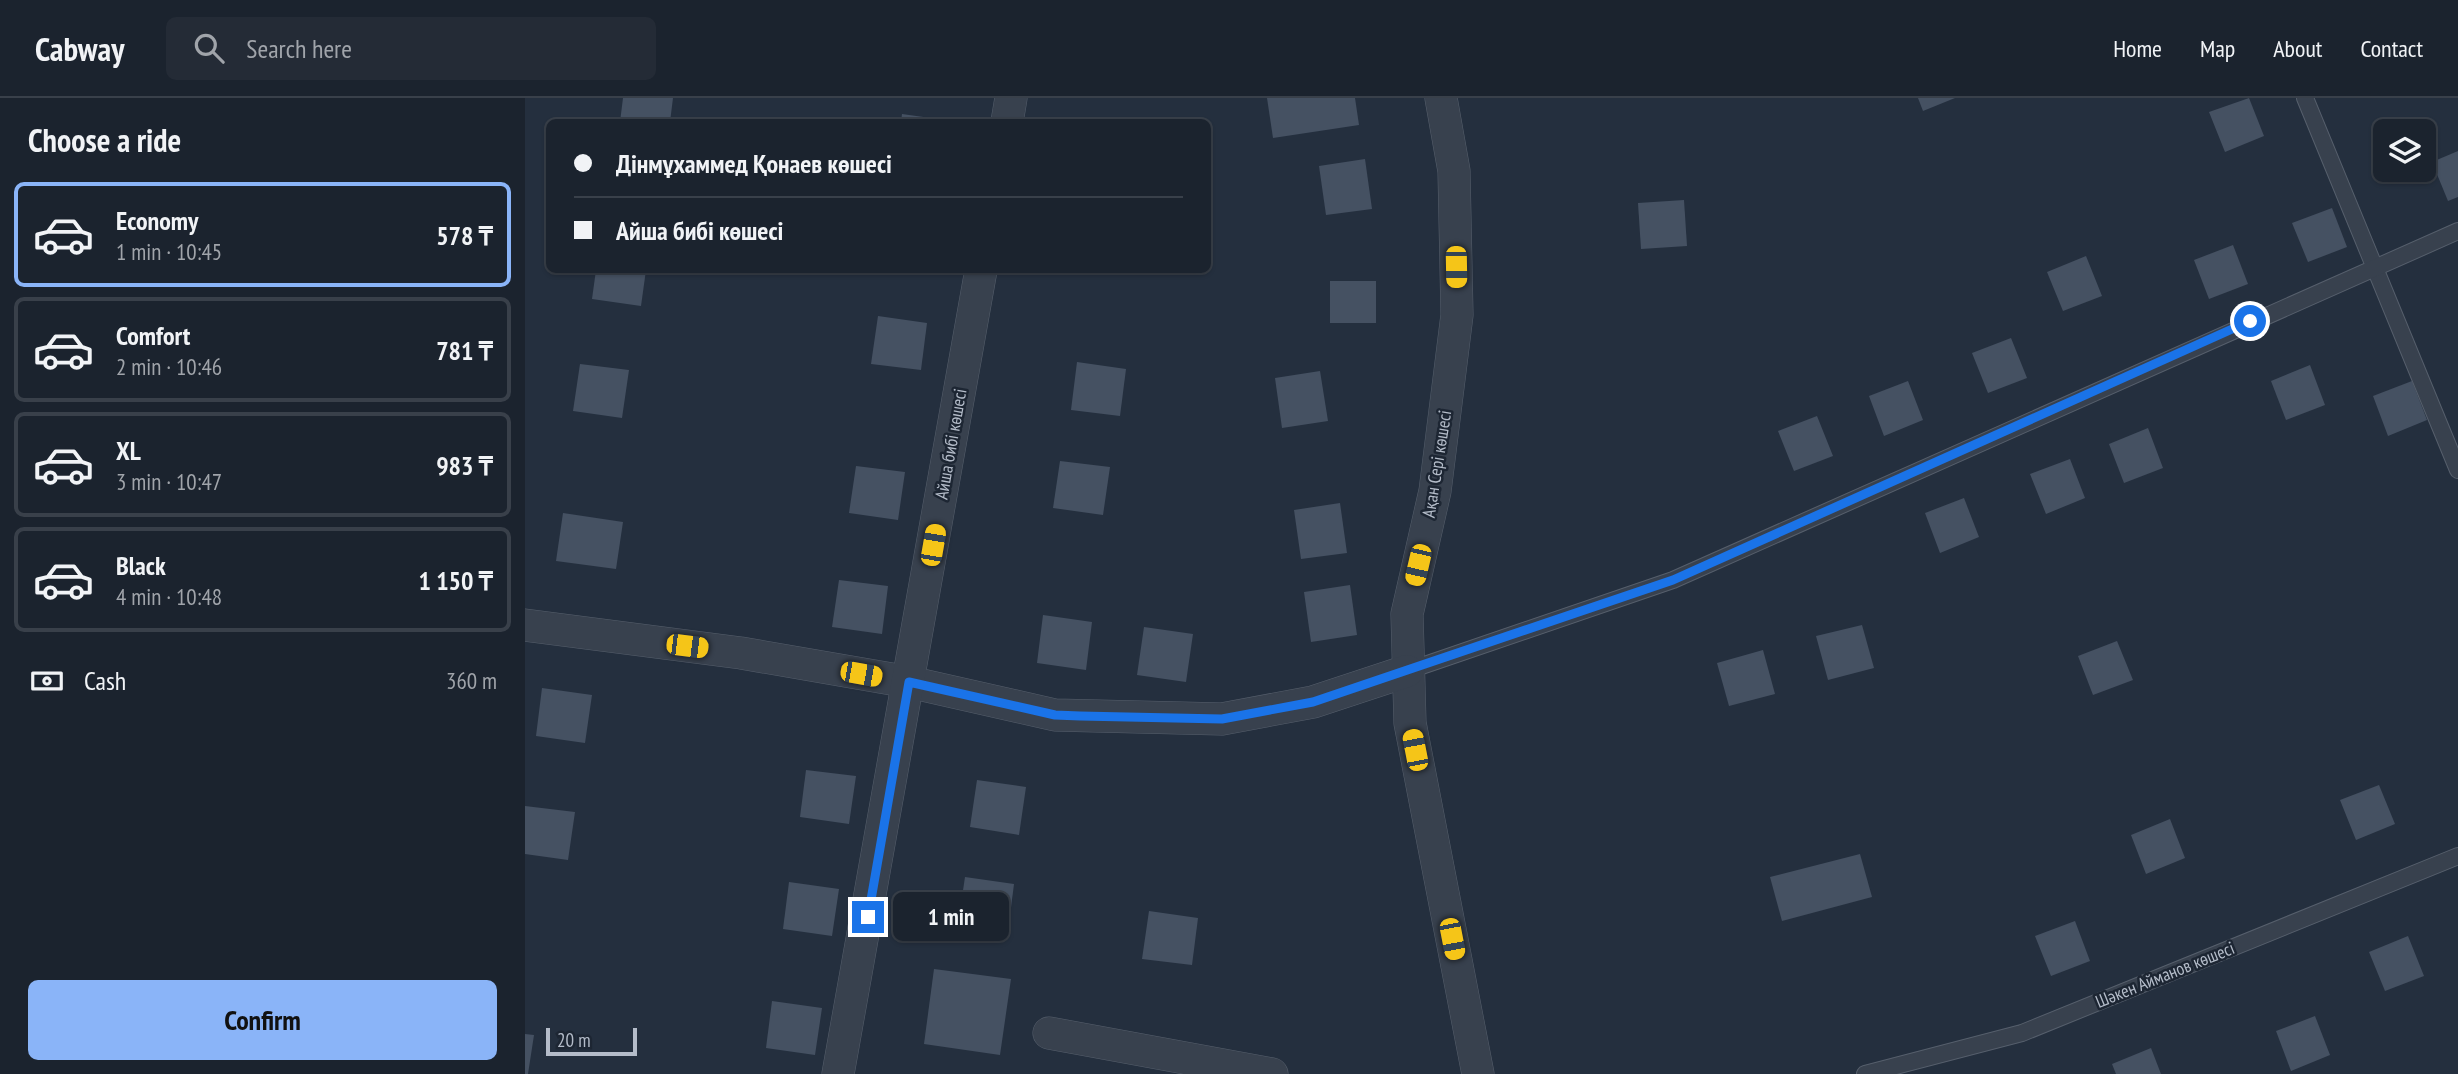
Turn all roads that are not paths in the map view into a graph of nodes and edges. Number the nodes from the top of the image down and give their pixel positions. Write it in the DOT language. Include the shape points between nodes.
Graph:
graph roads {
  1 [pos="1011,98"];
  2 [pos="1441,98"];
  3 [pos="2305,98"];
  4 [pos="1008,119"];
  5 [pos="2458,230"];
  6 [pos="2375,265"];
  7 [pos="980,273"];
  8 [pos="2458,470"];
  9 [pos="525,625"];
  10 [pos="1406,671"];
  11 [pos="909,682"];
  12 [pos="2458,856"];
  13 [pos="1049,1033"];
  14 [pos="838,1074"];
  15 [pos="1272,1074"];
  16 [pos="1478,1074"];
  17 [pos="1865,1074"];
  1 -- 4 [label="street"];
  2 -- 10 [label="street, Ақан Сері көшесі" via="1454,171 1457,315 1435,491 1407,614"];
  3 -- 6 [label="lane"];
  5 -- 6 [label="lane"];
  6 -- 8 [label="lane"];
  6 -- 10 [label="lane" via="1673,580"];
  7 -- 11 [label="street, Айша бибі көшесі"];
  9 -- 11 [label="street" via="741,653"];
  10 -- 11 [label="street" via="1313,702 1222,719 1055,715"];
  10 -- 16 [label="street, Ақан Сері көшесі" via="1410,723"];
  11 -- 14 [label="street, Айша бибі көшесі"];
  12 -- 17 [label="lane, Шәкен Айманов көшесі" via="2022,1033"];
  13 -- 15 [label="street"];
}
